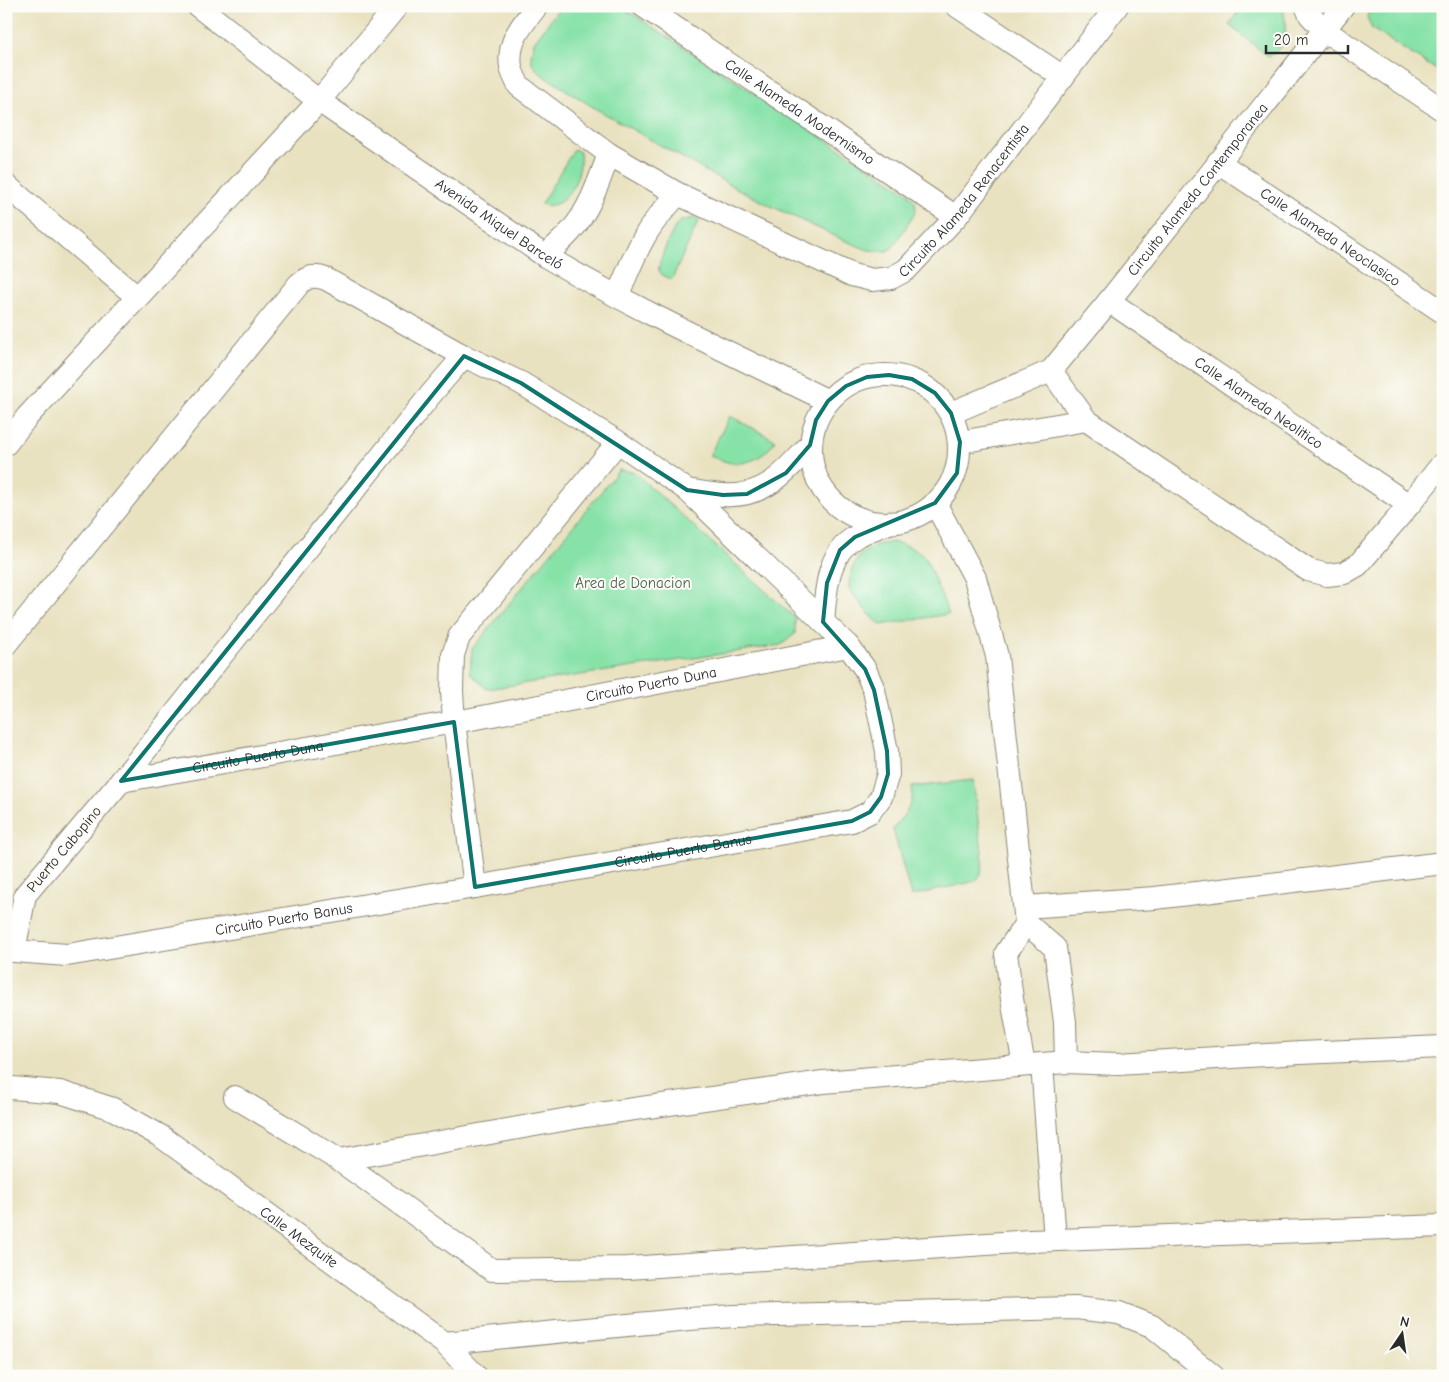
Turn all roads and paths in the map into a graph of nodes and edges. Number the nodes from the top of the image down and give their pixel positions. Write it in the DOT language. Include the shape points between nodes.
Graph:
graph roads {
  1 [pos="198,6"];
  2 [pos="397,6"];
  3 [pos="537,6"];
  4 [pos="643,6"];
  5 [pos="957,6"];
  6 [pos="1117,6"];
  7 [pos="1306,6"];
  8 [pos="1343,6"];
  9 [pos="1324,30"];
  10 [pos="1063,77"];
  11 [pos="319,101"];
  12 [pos="1443,110"];
  13 [pos="609,154"];
  14 [pos="1218,162"];
  15 [pos="6,185"];
  16 [pos="678,194"];
  17 [pos="956,216"];
  18 [pos="545,256"];
  19 [pos="617,296"];
  20 [pos="137,297"];
  21 [pos="1109,300"];
  22 [pos="1443,312"];
  23 [pos="464,356"];
  24 [pos="1051,371"];
  25 [pos="828,400"];
  26 [pos="951,413"];
  27 [pos="1086,420"];
  28 [pos="618,442"];
  29 [pos="960,442"];
  30 [pos="6,444"];
  31 [pos="810,445"];
  32 [pos="1443,463"];
  33 [pos="688,490"];
  34 [pos="935,503"];
  35 [pos="1409,505"];
  36 [pos="886,524"];
  37 [pos="823,622"];
  38 [pos="6,644"];
  39 [pos="848,646"];
  40 [pos="454,722"];
  41 [pos="120,781"];
  42 [pos="1443,863"];
  43 [pos="475,887"];
  44 [pos="1026,915"];
  45 [pos="10,950"];
  46 [pos="1443,1047"];
  47 [pos="1066,1062"];
  48 [pos="1033,1064"];
  49 [pos="6,1089"];
  50 [pos="235,1097"];
  51 [pos="339,1160"];
  52 [pos="1443,1226"];
  53 [pos="1055,1240"];
  54 [pos="444,1343"];
  55 [pos="476,1376"];
  56 [pos="1213,1376"];
  1 -- 11 [label="street, Avenida Miquel Barceló"];
  2 -- 11 [label="street"];
  3 -- 13 [label="street, Circuito Alameda Renacentista" via="518,31 511,50 511,69 519,86"];
  4 -- 17 [label="street, Calle Alameda Modernismo"];
  5 -- 10 [label="street"];
  6 -- 10 [label="street, Circuito Alameda Renacentista"];
  7 -- 9 [label="street"];
  8 -- 9 [label="street, Circuito Alameda Contemporanea"];
  9 -- 12 [label="street"];
  9 -- 14 [label="street, Circuito Alameda Contemporanea"];
  10 -- 17 [label="street, Circuito Alameda Renacentista"];
  11 -- 18 [label="street, Avenida Miquel Barceló"];
  11 -- 20 [label="street"];
  13 -- 16 [label="street, Circuito Alameda Renacentista"];
  13 -- 18 [label="street" via="587,208"];
  14 -- 21 [label="street, Circuito Alameda Contemporanea"];
  14 -- 22 [label="street, Calle Alameda Neoclasico"];
  15 -- 20 [label="street"];
  16 -- 17 [label="street, Circuito Alameda Renacentista" via="852,275 872,280 891,278 906,270"];
  16 -- 19 [label="street" via="647,232"];
  18 -- 19 [label="street, Avenida Miquel Barceló"];
  19 -- 25 [label="street, Avenida Miquel Barceló"];
  20 -- 30 [label="street"];
  21 -- 24 [label="street, Circuito Alameda Contemporanea"];
  21 -- 35 [label="street, Calle Alameda Neolitico"];
  23 -- 28 [label="street, Circuito Puerto Banus" via="522,383"];
  23 -- 38 [label="street, Circuito Puerto Banus" via="326,279 305,279"];
  23 -- 41 [label="street, Puerto Cabopino"];
  24 -- 26 [label="street, Circuito Alameda Contemporanea"];
  24 -- 27 [label="street"];
  25 -- 26 [label="street" via="846,386 866,377 889,374 912,379 935,393"];
  25 -- 31 [label="street" via="816,420"];
  26 -- 29 [label="street"];
  27 -- 29 [label="street"];
  27 -- 35 [label="street" via="1308,570 1327,575 1344,573 1358,565"];
  28 -- 33 [label="street, Circuito Puerto Banus"];
  28 -- 40 [label="street" via="459,637 453,655"];
  29 -- 34 [label="street" via="957,473"];
  31 -- 33 [label="street" via="786,473 747,494 723,496"];
  31 -- 36 [label="street" via="813,469 824,491 840,508 862,520"];
  32 -- 35 [label="street"];
  33 -- 37 [label="street, Circuito Puerto Banus"];
  34 -- 36 [label="street"];
  34 -- 44 [label="street" via="975,578 997,656"];
  36 -- 37 [label="street" via="856,537 840,550 827,583"];
  37 -- 39 [label="street, Circuito Puerto Banus"];
  39 -- 40 [label="street, Circuito Puerto Duna"];
  39 -- 43 [label="street, Circuito Puerto Banus" via="865,669 874,690 887,751 888,774 881,797 870,812 852,821"];
  40 -- 41 [label="street, Circuito Puerto Duna"];
  40 -- 43 [label="street"];
  41 -- 45 [label="street, Puerto Cabopino" via="25,895"];
  42 -- 44 [label="street"];
  43 -- 45 [label="street, Circuito Puerto Banus" via="67,955"];
  44 -- 47 [label="street" via="1055,948 1065,1022"];
  44 -- 48 [label="street" via="1006,953 1012,999"];
  46 -- 47 [label="street" via="1118,1064"];
  47 -- 48 [label="street"];
  48 -- 51 [label="street" via="823,1082 585,1116"];
  48 -- 53 [label="street"];
  49 -- 54 [label="street, Calle Mezquite" via="60,1092 113,1109 162,1137"];
  50 -- 51 [label="street"];
  51 -- 53 [label="street" via="492,1270 628,1268"];
  52 -- 53 [label="street"];
  54 -- 55 [label="street, Calle Mezquite"];
  54 -- 56 [label="street" via="735,1316 1076,1308 1119,1313 1152,1326"];
}
